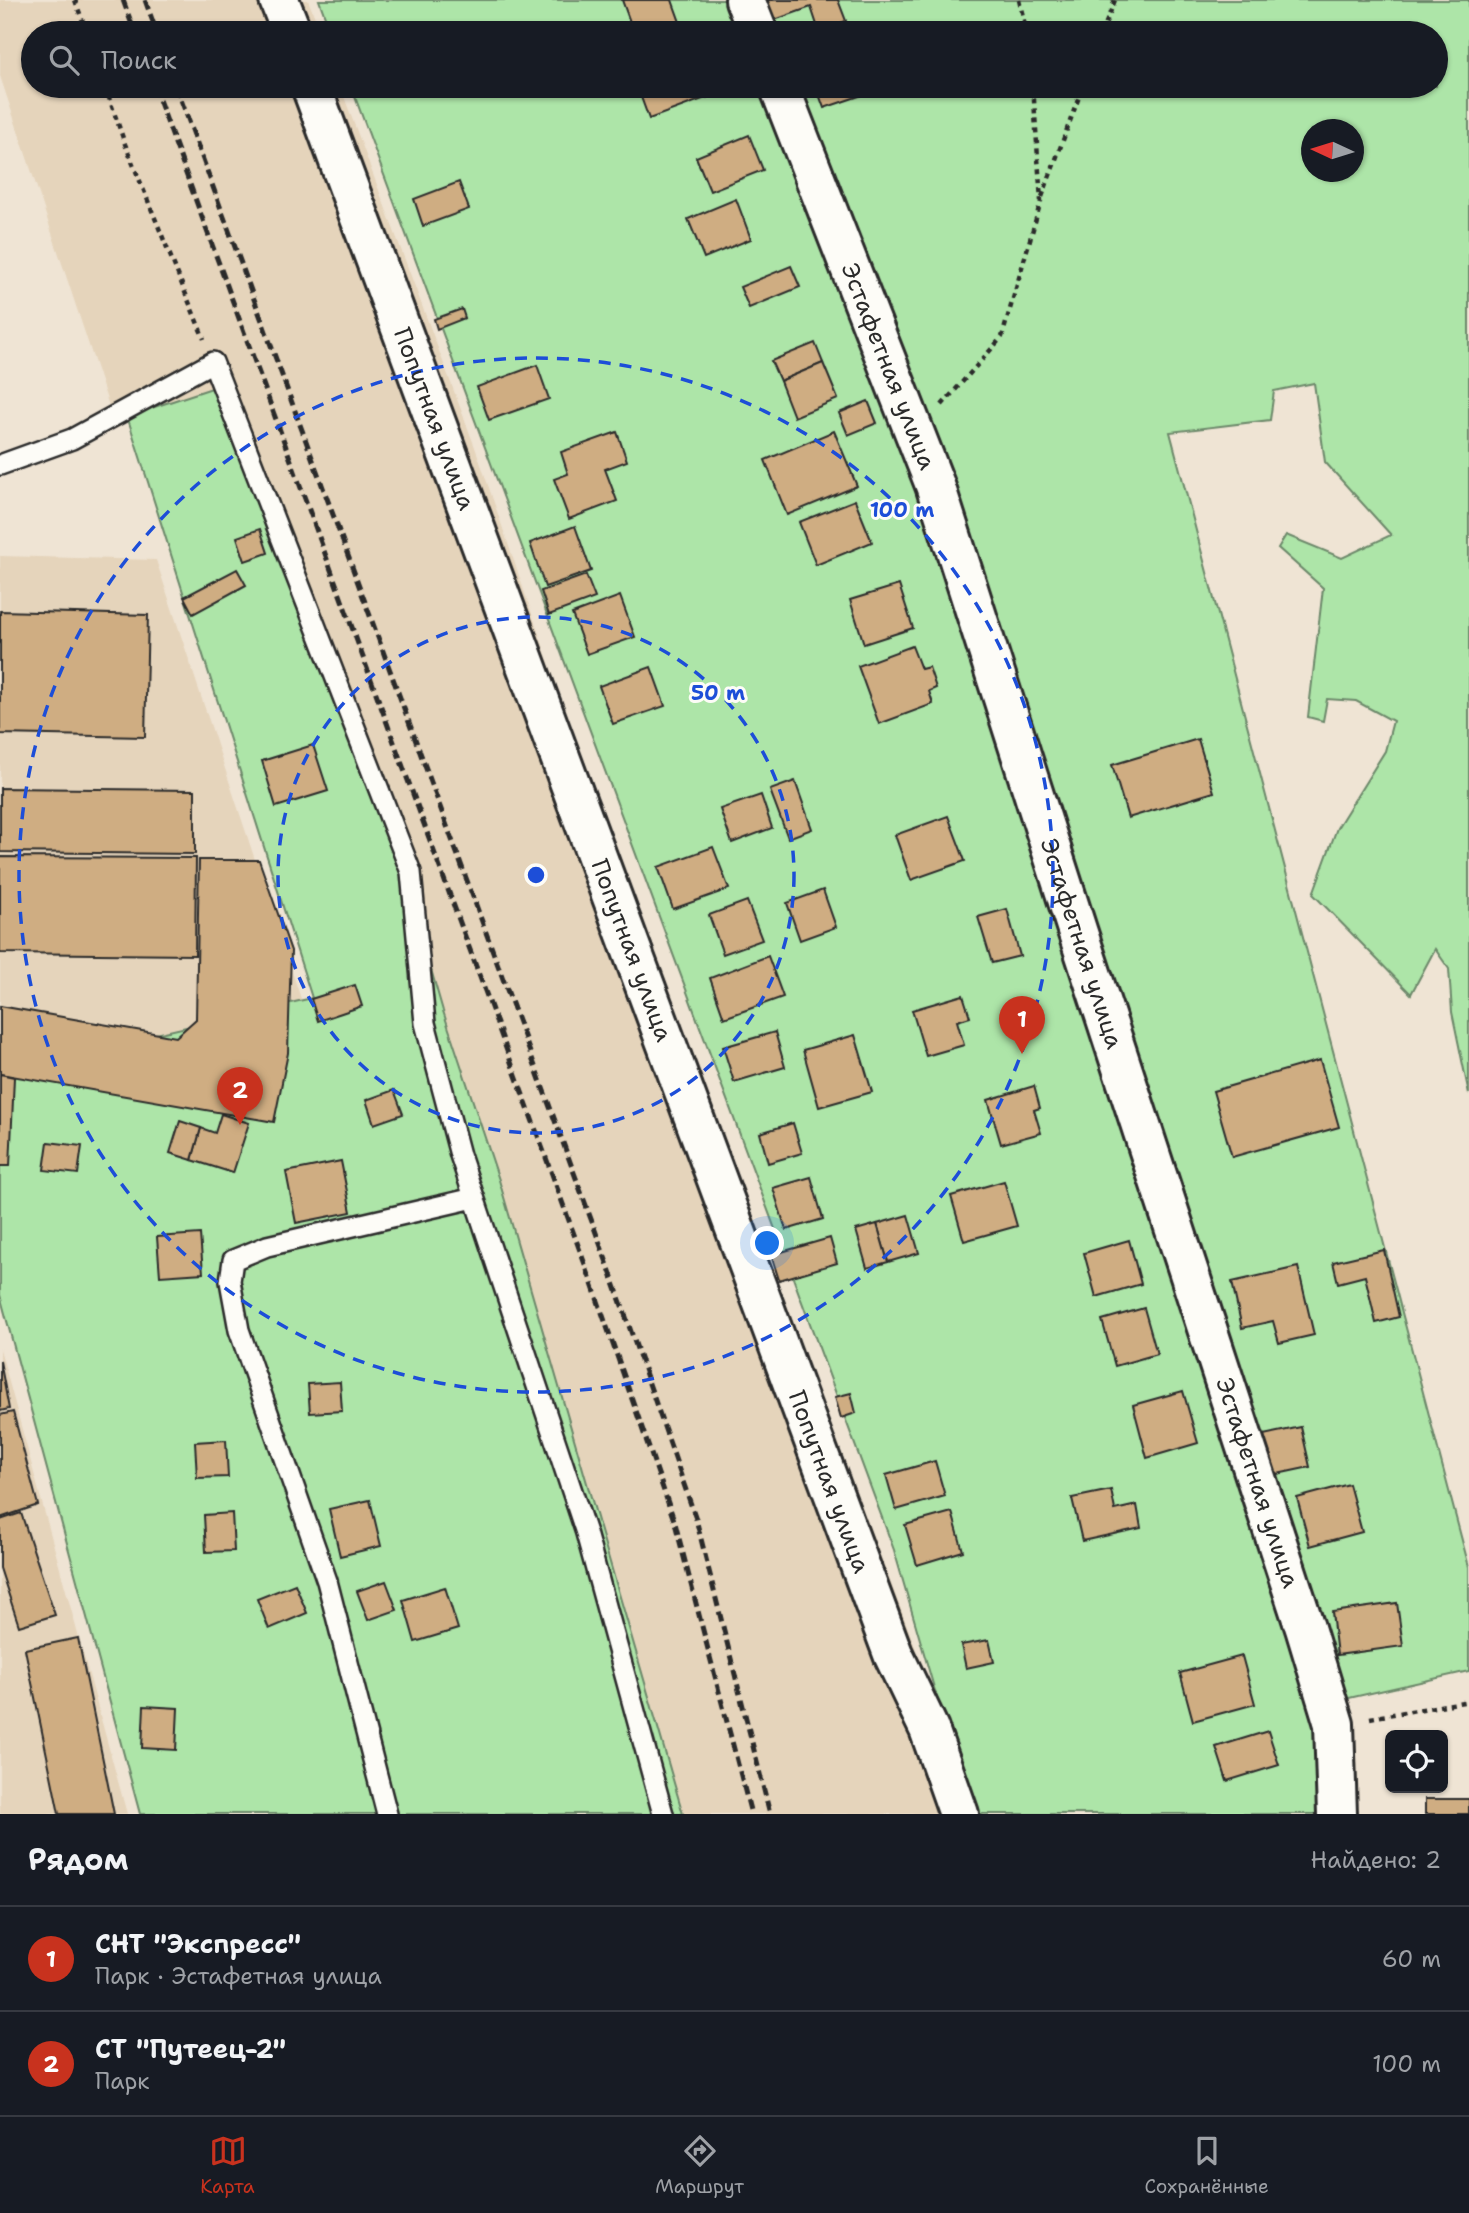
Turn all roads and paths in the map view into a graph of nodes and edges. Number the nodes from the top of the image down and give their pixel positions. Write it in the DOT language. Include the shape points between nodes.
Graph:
graph roads {
  1 [pos="75,0"];
  2 [pos="279,0"];
  3 [pos="746,0"];
  4 [pos="1019,0"];
  5 [pos="1115,0"];
  6 [pos="83,21"];
  7 [pos="287,21"];
  8 [pos="754,21"];
  9 [pos="1024,21"];
  10 [pos="1107,21"];
  11 [pos="109,98"];
  12 [pos="315,98"];
  13 [pos="784,98"];
  14 [pos="1034,98"];
  15 [pos="1079,98"];
  16 [pos="1041,201"];
  17 [pos="213,362"];
  18 [pos="915,434"];
  19 [pos="0,465"];
  20 [pos="474,1198"];
  21 [pos="1469,1701"];
  22 [pos="1334,1724"];
  23 [pos="387,1814"];
  24 [pos="663,1814"];
  25 [pos="959,1814"];
  26 [pos="1337,1814"];
  1 -- 6 [label="path"];
  2 -- 7 [label="street"];
  3 -- 8 [label="street"];
  4 -- 9 [label="path"];
  5 -- 10 [label="path"];
  11 -- 17 [label="path"];
  12 -- 25 [label="street, Попутная улица" via="893,1654 929,1729"];
  13 -- 18 [label="street, Эстафетная улица"];
  14 -- 16 [label="path"];
  15 -- 16 [label="path"];
  16 -- 18 [label="path" via="1002,337"];
  17 -- 19 [label="lane" via="72,439"];
  17 -- 20 [label="lane" via="411,872 425,1023"];
  18 -- 22 [label="street, Эстафетная улица" via="936,485"];
  20 -- 23 [label="lane" via="267,1246 233,1261 230,1281 239,1330 327,1581"];
  20 -- 24 [label="lane" via="586,1533"];
  21 -- 22 [label="path"];
  22 -- 26 [label="street, Эстафетная улица"];
}
